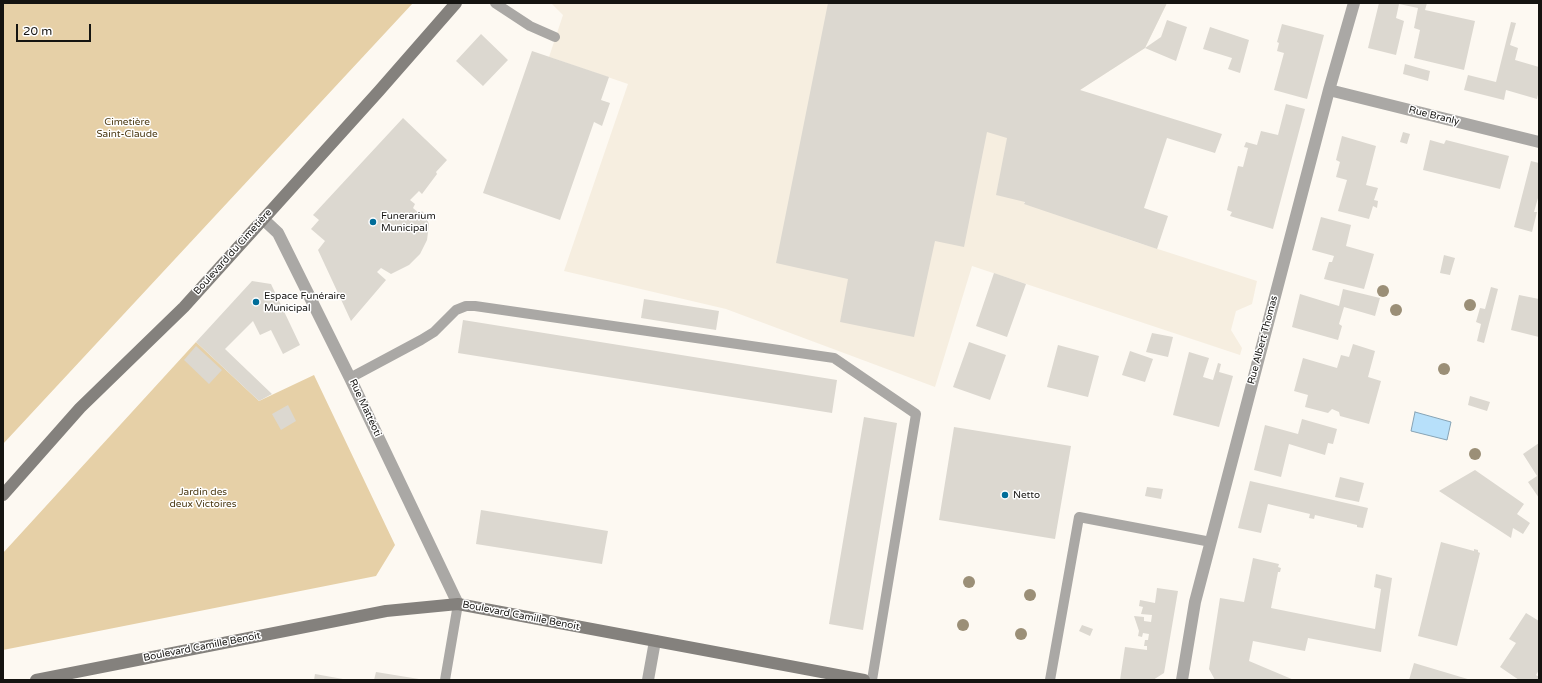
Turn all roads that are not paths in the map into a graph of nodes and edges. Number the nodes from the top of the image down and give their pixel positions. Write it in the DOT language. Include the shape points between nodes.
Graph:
graph roads {
  1 [pos="456,3"];
  2 [pos="495,3"];
  3 [pos="1354,3"];
  4 [pos="555,37"];
  5 [pos="1329,90"];
  6 [pos="1539,142"];
  7 [pos="263,219"];
  8 [pos="350,378"];
  9 [pos="3,495"];
  10 [pos="1211,542"];
  11 [pos="458,604"];
  12 [pos="656,641"];
  13 [pos="36,680"];
  14 [pos="445,680"];
  15 [pos="648,680"];
  16 [pos="864,680"];
  17 [pos="872,680"];
  18 [pos="1050,680"];
  19 [pos="1182,680"];
  1 -- 7 [label="street, Boulevard du Cimetière"];
  2 -- 4 [label="lane" via="530,26"];
  3 -- 5 [label="street, Rue Albert Thomas"];
  5 -- 6 [label="street, Rue Branly"];
  5 -- 10 [label="street, Rue Albert Thomas"];
  7 -- 8 [label="street, Rue Mattéoti" via="278,234"];
  7 -- 9 [label="street, Boulevard du Cimetière" via="184,307 80,408"];
  8 -- 11 [label="street, Rue Mattéoti"];
  8 -- 17 [label="lane" via="428,336 456,310 466,306 834,358 916,414"];
  10 -- 18 [label="lane" via="1079,517"];
  10 -- 19 [label="street, Rue Albert Thomas" via="1195,602"];
  11 -- 12 [label="street, Boulevard Camille Benoit"];
  11 -- 13 [label="street, Boulevard Camille Benoit" via="386,611"];
  11 -- 14 [label="lane"];
  12 -- 15 [label="street"];
  12 -- 16 [label="street, Boulevard Camille Benoit"];
}
